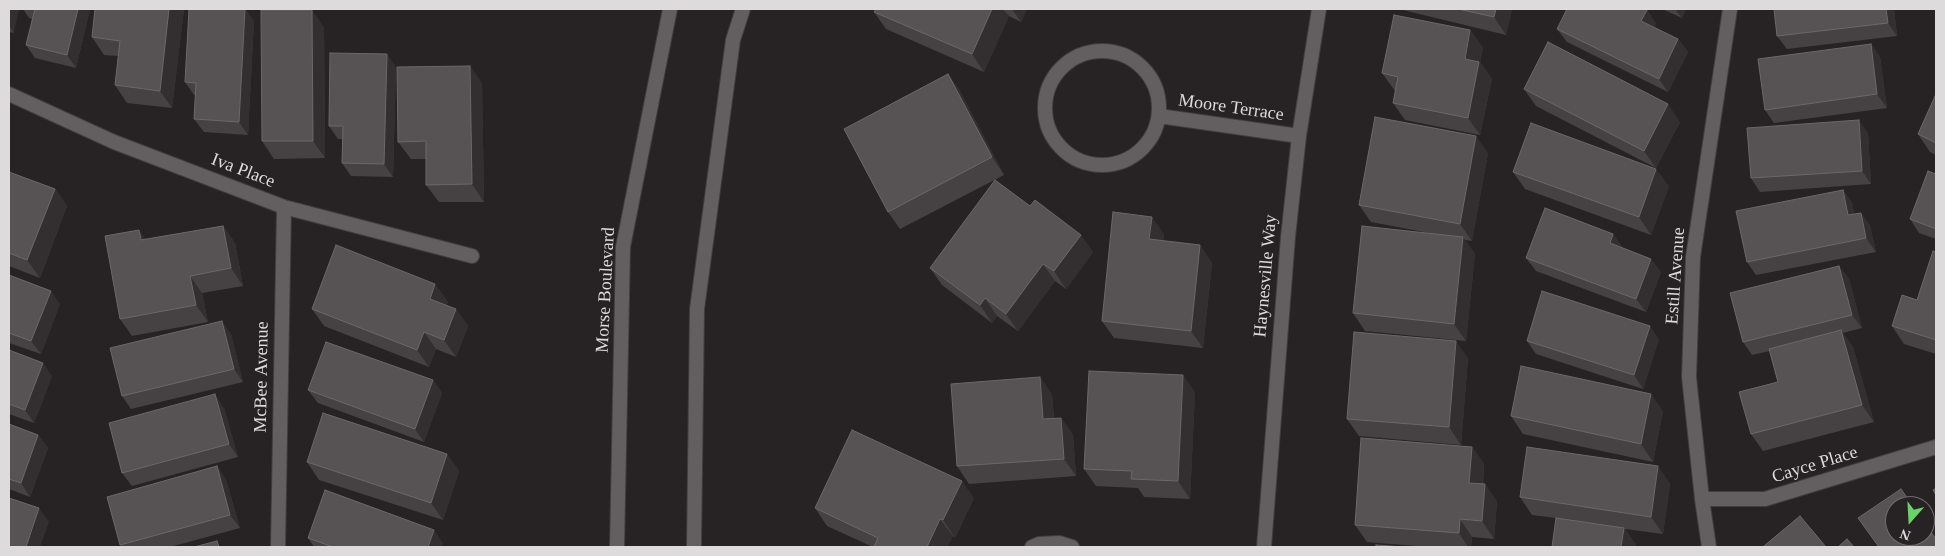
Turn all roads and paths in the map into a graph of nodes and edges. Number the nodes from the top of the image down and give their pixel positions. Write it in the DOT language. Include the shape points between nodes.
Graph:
graph roads {
  1 [pos="670,9"];
  2 [pos="743,9"];
  3 [pos="1319,9"];
  4 [pos="1730,9"];
  5 [pos="9,94"];
  6 [pos="1158,116"];
  7 [pos="1299,136"];
  8 [pos="284,208"];
  9 [pos="472,256"];
  10 [pos="1936,447"];
  11 [pos="1702,499"];
  12 [pos="278,547"];
  13 [pos="616,547"];
  14 [pos="694,547"];
  15 [pos="1032,547"];
  16 [pos="1072,547"];
  17 [pos="1264,547"];
  18 [pos="1709,547"];
  1 -- 13 [label="street, Morse Boulevard" via="623,247"];
  2 -- 14 [label="street" via="733,40 697,310"];
  3 -- 7 [label="street, Haynesville Way"];
  4 -- 11 [label="street, Estill Avenue" via="1693,257 1689,377"];
  5 -- 8 [label="street, Iva Place" via="114,142"];
  6 -- 6 [label="street, Moore Terrace" via="1153,135 1140,151 1123,161 1104,165 1090,163 1066,153 1053,138 1046,120 1045,99 1050,82 1075,57 1110,51 1127,56 1142,67 1158,98"];
  6 -- 7 [label="street, Moore Terrace"];
  7 -- 17 [label="street, Haynesville Way"];
  8 -- 9 [label="street, Iva Place"];
  8 -- 12 [label="street, McBee Avenue"];
  10 -- 11 [label="street, Cayce Place" via="1764,500"];
  11 -- 18 [label="street, Estill Avenue"];
  15 -- 16 [label="street" via="1059,543"];
}
